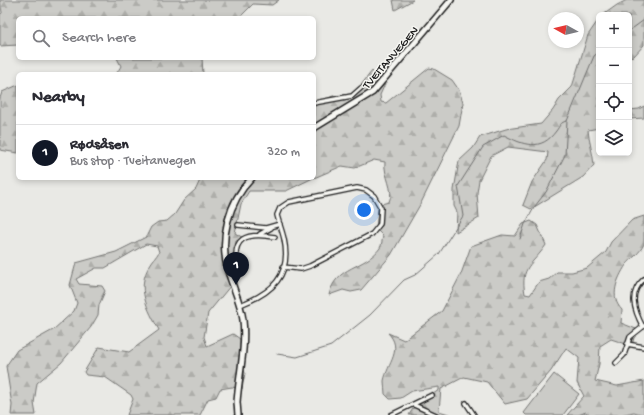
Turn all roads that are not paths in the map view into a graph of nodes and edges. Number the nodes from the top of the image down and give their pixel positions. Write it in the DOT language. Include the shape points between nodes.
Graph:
graph roads {
  1 [pos="451,0"];
  2 [pos="361,88"];
  3 [pos="316,103"];
  4 [pos="316,127"];
  5 [pos="251,180"];
  6 [pos="280,224"];
  7 [pos="238,225"];
  8 [pos="272,226"];
  9 [pos="260,234"];
  10 [pos="275,237"];
  11 [pos="284,267"];
  12 [pos="238,270"];
  13 [pos="644,279"];
  14 [pos="240,305"];
  15 [pos="644,327"];
  16 [pos="627,344"];
  17 [pos="644,347"];
  18 [pos="616,363"];
  19 [pos="432,395"];
  20 [pos="466,403"];
  21 [pos="414,405"];
  22 [pos="238,415"];
  23 [pos="391,415"];
  24 [pos="436,415"];
  25 [pos="474,415"];
  1 -- 4 [label="main road, TVEITANVEGEN" via="374,92"];
  2 -- 3 [label="street" via="352,96"];
  5 -- 14 [label="main road" via="235,201 225,237 226,262"];
  6 -- 8 [label="street"];
  6 -- 11 [label="street" via="285,245"];
  6 -- 11 [label="street" via="277,215 285,204 351,188 370,192 381,208 380,224 372,234 310,266 300,269"];
  7 -- 8 [label="street" via="255,228"];
  8 -- 9 [label="street"];
  9 -- 10 [label="street"];
  9 -- 12 [label="street" via="245,237 237,245 235,255"];
  11 -- 14 [label="street" via="276,284 266,294"];
  13 -- 15 [label="street" via="635,290 633,298 636,312"];
  14 -- 22 [label="main road" via="243,331"];
  15 -- 16 [label="street" via="630,337"];
  16 -- 17 [label="street"];
  16 -- 18 [label="street" via="624,355"];
  19 -- 21 [label="street"];
  20 -- 25 [label="street"];
  21 -- 23 [label="street"];
  21 -- 24 [label="street"];
}
